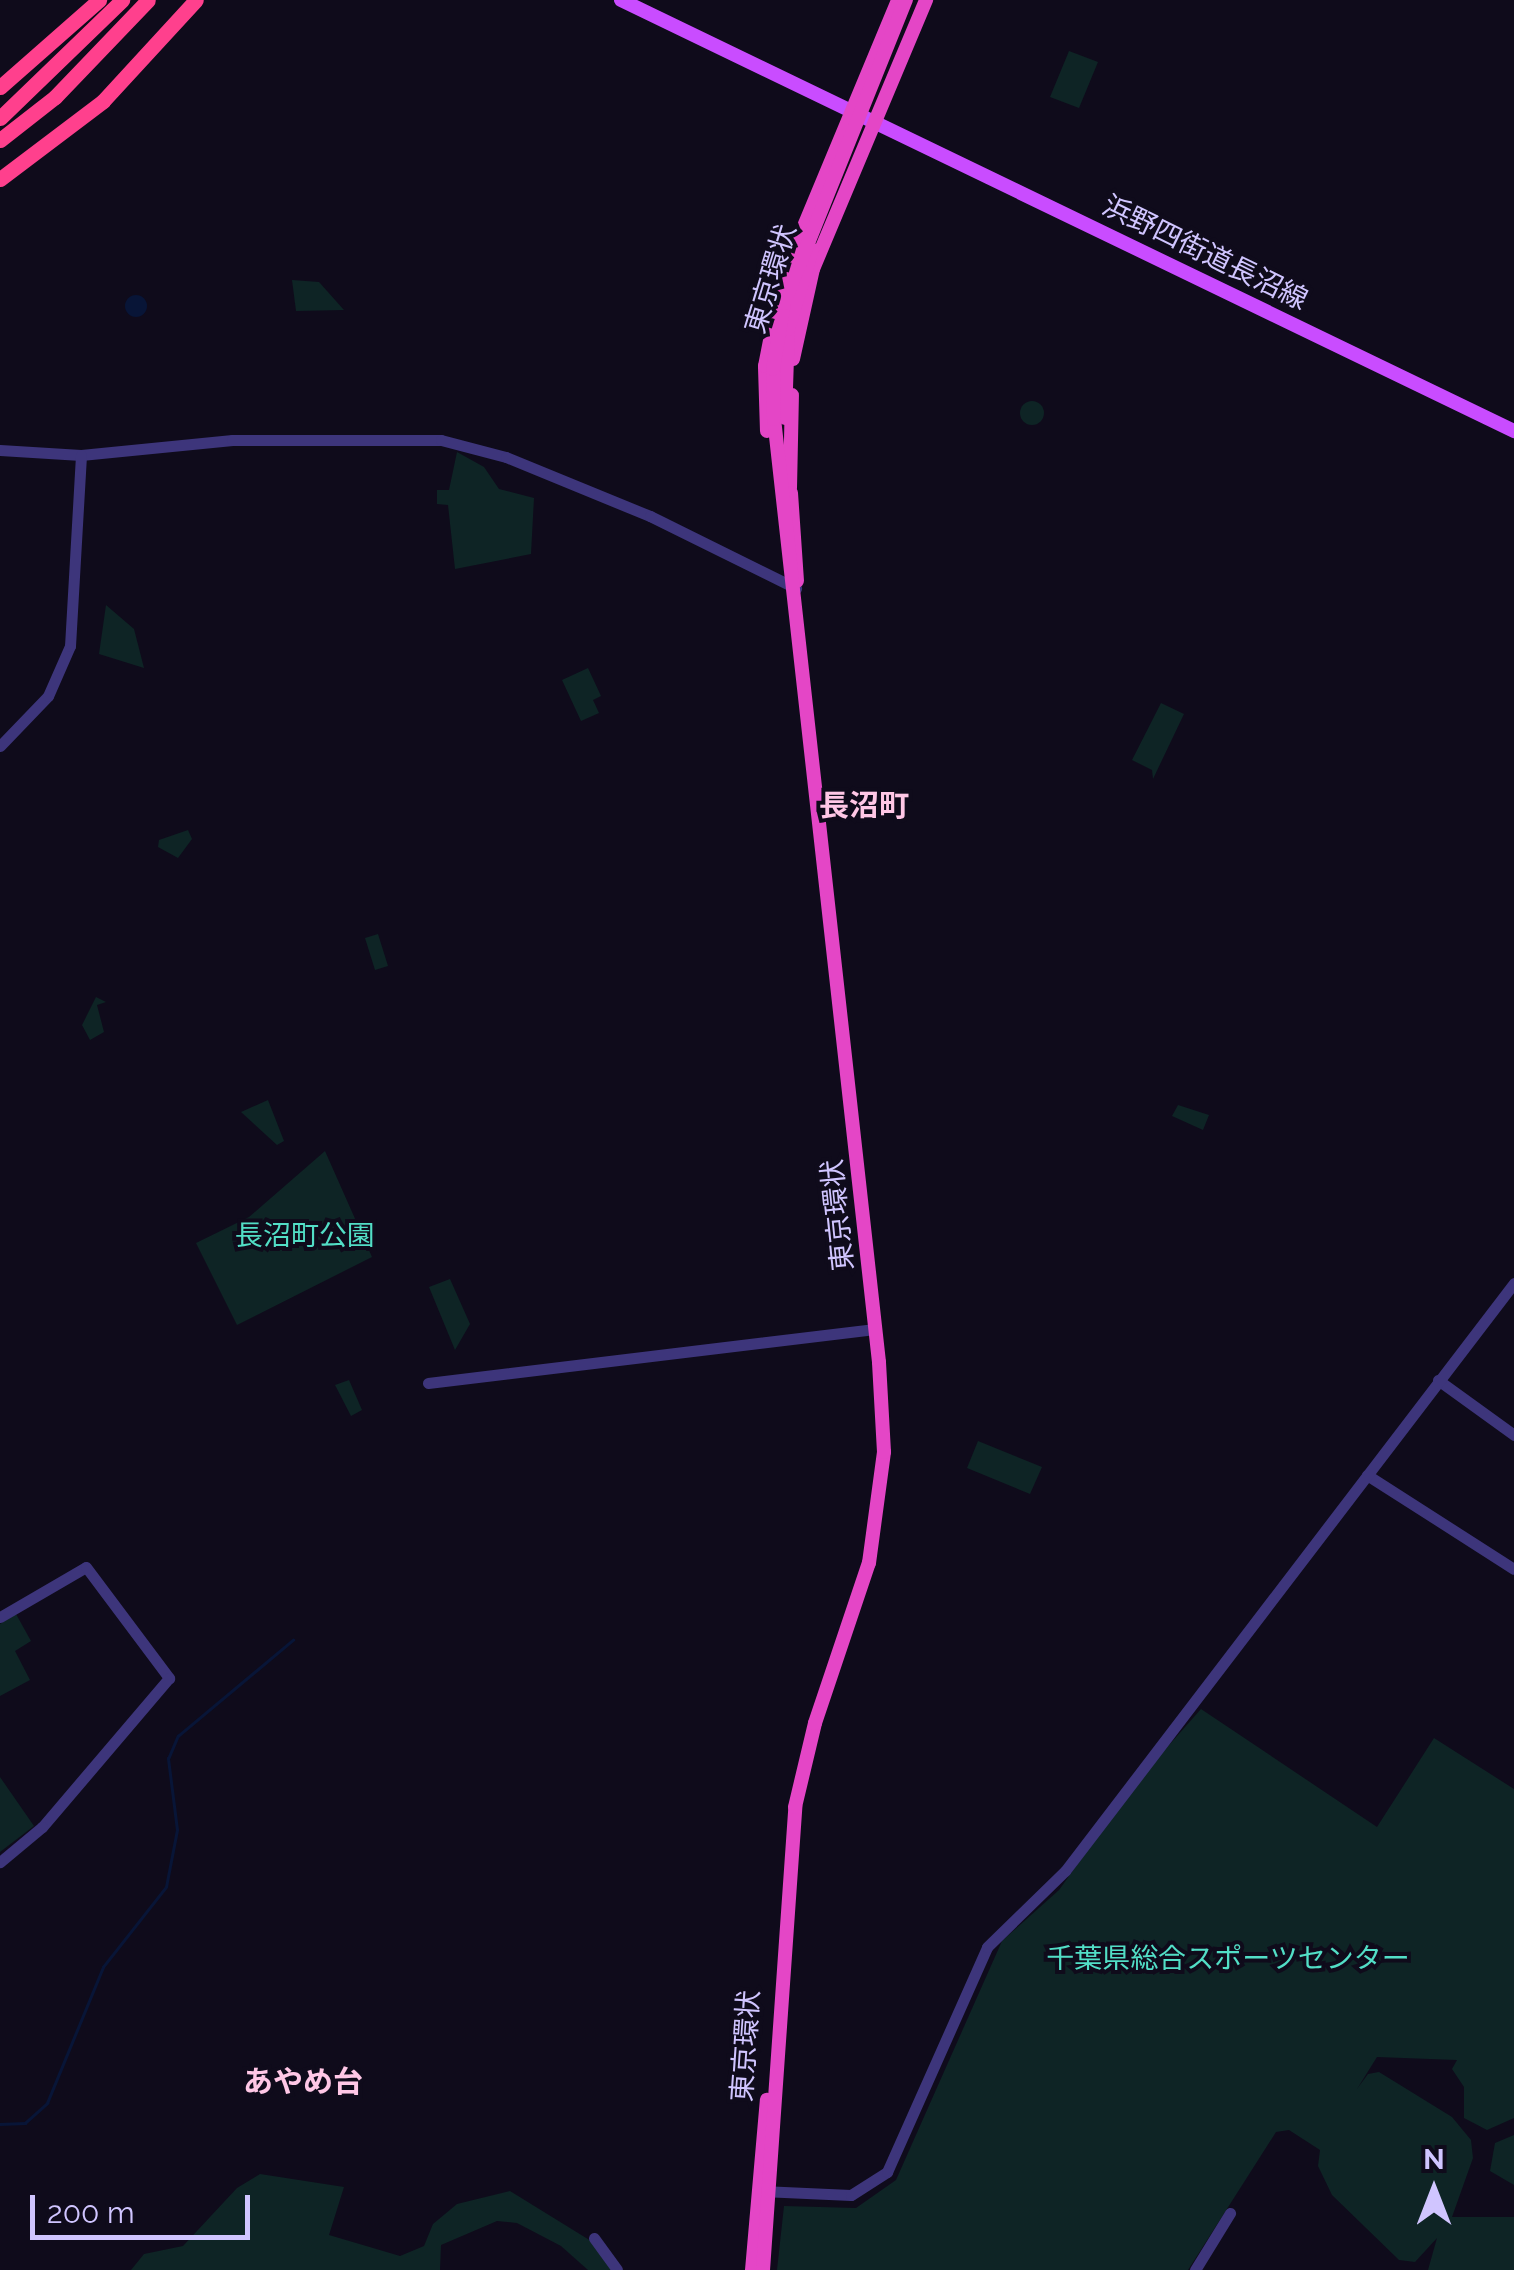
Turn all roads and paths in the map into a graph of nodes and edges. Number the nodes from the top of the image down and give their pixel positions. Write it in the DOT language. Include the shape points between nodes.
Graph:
graph roads {
  1 [pos="99,0"];
  2 [pos="122,0"];
  3 [pos="148,0"];
  4 [pos="196,0"];
  5 [pos="621,0"];
  6 [pos="898,0"];
  7 [pos="906,0"];
  8 [pos="916,0"];
  9 [pos="926,0"];
  10 [pos="0,87"];
  11 [pos="852,109"];
  12 [pos="0,118"];
  13 [pos="874,120"];
  14 [pos="0,140"];
  15 [pos="0,178"];
  16 [pos="779,418"];
  17 [pos="1514,431"];
  18 [pos="0,450"];
  19 [pos="81,454"];
  20 [pos="786,489"];
  21 [pos="796,588"];
  22 [pos="0,746"];
  23 [pos="1514,1284"];
  24 [pos="875,1329"];
  25 [pos="1438,1380"];
  26 [pos="428,1383"];
  27 [pos="1514,1435"];
  28 [pos="1366,1474"];
  29 [pos="1514,1569"];
  30 [pos="0,1616"];
  31 [pos="0,1862"];
  32 [pos="766,2192"];
  33 [pos="1230,2214"];
  34 [pos="594,2238"];
  35 [pos="616,2270"];
  36 [pos="752,2270"];
  37 [pos="763,2270"];
  38 [pos="1194,2270"];
  1 -- 10 [label="highway"];
  2 -- 12 [label="highway"];
  3 -- 14 [label="highway" via="55,97"];
  4 -- 15 [label="highway" via="103,102"];
  5 -- 11 [label="main road, 浜野四街道長沼線"];
  6 -- 11 [label="highway"];
  7 -- 16 [label="highway, 東京環状, bridge" via="784,303 773,369"];
  8 -- 16 [label="highway, 東京環状, bridge" via="796,294"];
  9 -- 13 [label="highway"];
  11 -- 13 [label="main road, 浜野四街道長沼線"];
  11 -- 20 [label="highway" via="771,322 765,409"];
  13 -- 17 [label="main road, 浜野四街道長沼線"];
  13 -- 20 [label="highway" via="813,269 796,333"];
  16 -- 20 [label="highway, 東京環状"];
  18 -- 19 [label="street"];
  19 -- 21 [label="street" via="232,440 441,440 506,458 650,516"];
  19 -- 22 [label="street" via="70,646 48,696"];
  20 -- 21 [label="highway, 東京環状"];
  21 -- 24 [label="highway, 東京環状"];
  23 -- 25 [label="street"];
  24 -- 26 [label="street"];
  24 -- 32 [label="highway, 東京環状" via="884,1438 877,1520 855,1614 813,1728 793,1826"];
  25 -- 27 [label="street"];
  25 -- 28 [label="street"];
  28 -- 29 [label="street"];
  28 -- 32 [label="street" via="1064,1871 987,1947 887,2172 851,2195"];
  30 -- 31 [label="street" via="86,1568 170,1678 42,1827"];
  32 -- 36 [label="highway, 東京環状"];
  32 -- 37 [label="highway, 東京環状"];
  33 -- 38 [label="street"];
  34 -- 35 [label="street"];
}
